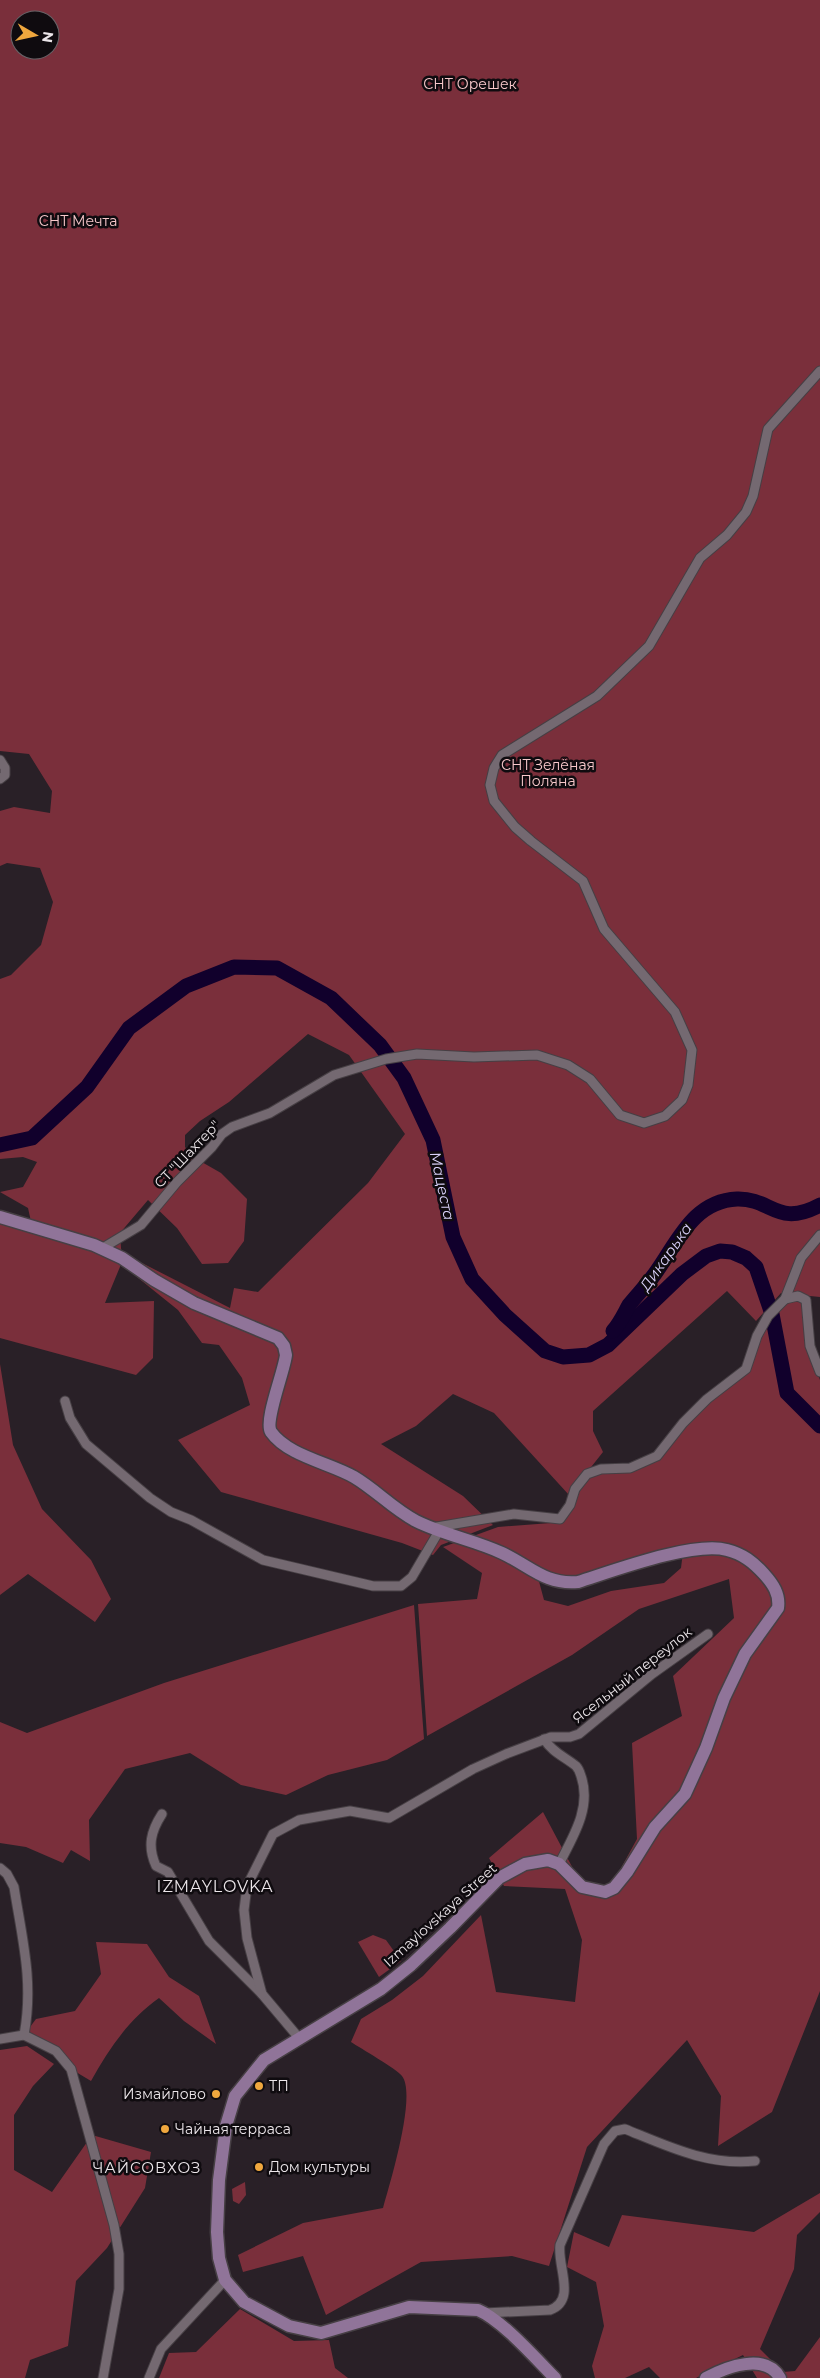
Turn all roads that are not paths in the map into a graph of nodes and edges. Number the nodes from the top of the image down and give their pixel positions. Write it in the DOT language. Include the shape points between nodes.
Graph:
graph roads {
  1 [pos="820,371"];
  2 [pos="0,760"];
  3 [pos="0,779"];
  4 [pos="0,1217"];
  5 [pos="820,1235"];
  6 [pos="101,1250"];
  7 [pos="786,1298"];
  8 [pos="820,1372"];
  9 [pos="65,1401"];
  10 [pos="435,1530"];
  11 [pos="708,1634"];
  12 [pos="544,1739"];
  13 [pos="162,1814"];
  14 [pos="559,1864"];
  15 [pos="0,1868"];
  16 [pos="262,1994"];
  17 [pos="24,2035"];
  18 [pos="299,2038"];
  19 [pos="0,2039"];
  20 [pos="755,2161"];
  21 [pos="225,2280"];
  22 [pos="484,2313"];
  23 [pos="103,2378"];
  24 [pos="150,2378"];
  25 [pos="555,2378"];
  26 [pos="706,2378"];
  27 [pos="780,2378"];
  1 -- 6 [label="street, СТ \"Шахтер\"" via="768,429 753,496 746,512 727,535 700,558 649,646 597,696 502,755 494,768 490,785 494,801 515,827 584,882 604,929 675,1012 692,1050 688,1085 682,1100 665,1116 644,1123 620,1115 590,1079 560,1062 537,1055 474,1057 417,1054 386,1059 334,1075 270,1113 232,1127 177,1182 141,1225"];
  2 -- 3 [label="street" via="5,768 5,776"];
  4 -- 6 [label="street"];
  5 -- 7 [label="street" via="801,1258"];
  6 -- 10 [label="street" via="122,1258 194,1303 278,1338 286,1355 269,1419 271,1432 290,1448 355,1477 398,1510"];
  7 -- 8 [label="street" via="798,1296 806,1300 810,1346"];
  7 -- 10 [label="street" via="768,1316 746,1369 707,1399 657,1456 630,1468 601,1469 587,1474 560,1519 514,1514"];
  9 -- 10 [label="street" via="73,1425 86,1444 150,1498 263,1560 373,1586 401,1586 412,1577"];
  10 -- 14 [label="street" via="500,1552 547,1579 562,1583 578,1582 683,1551 724,1549 744,1555 777,1592 778,1608 745,1654 688,1788 655,1827 627,1872 614,1888 594,1892 582,1887"];
  11 -- 12 [label="street, Ясельный переулок" via="652,1674 579,1734"];
  12 -- 14 [label="street" via="557,1754 578,1767 584,1785 582,1816"];
  12 -- 16 [label="street, Ясельный переулок" via="472,1769 389,1818 350,1810 299,1820 273,1834 248,1886 244,1910 247,1938"];
  13 -- 16 [label="street" via="152,1829 150,1841 156,1866 168,1872 209,1941"];
  14 -- 18 [label="street, Izmaylovskaya Street" via="548,1860 525,1864 499,1878 411,1965 381,1988"];
  15 -- 17 [label="street" via="14,1887 29,1974 29,2007"];
  16 -- 18 [label="street"];
  17 -- 19 [label="street"];
  17 -- 23 [label="street" via="56,2051 72,2069 114,2225 119,2254 119,2289"];
  18 -- 21 [label="street, Izmaylovskaya Street" via="264,2060 235,2096 226,2126 219,2180 217,2232"];
  20 -- 22 [label="street" via="690,2155 625,2129 615,2131 604,2144 560,2245 565,2292 563,2302 550,2310"];
  21 -- 22 [label="street, Izmaylovskaya Street" via="244,2302 289,2326 321,2333 409,2308 469,2309"];
  21 -- 24 [label="street" via="161,2348"];
  22 -- 25 [label="street"];
  26 -- 27 [label="street" via="725,2369 753,2364 768,2365"];
}
